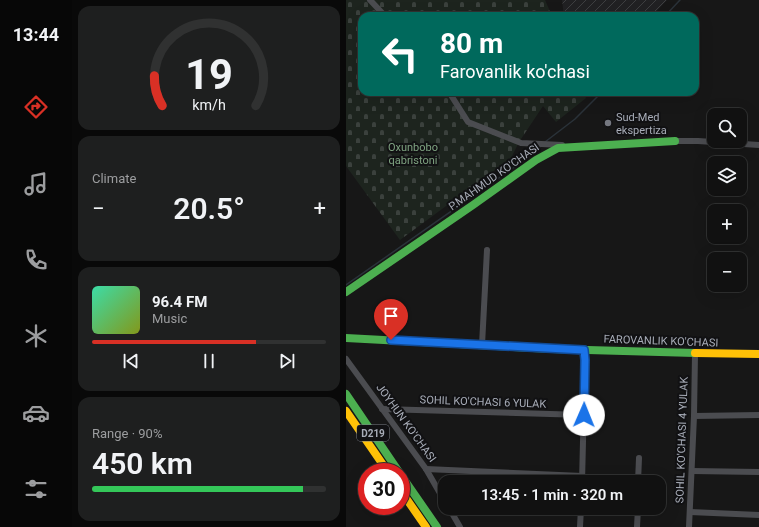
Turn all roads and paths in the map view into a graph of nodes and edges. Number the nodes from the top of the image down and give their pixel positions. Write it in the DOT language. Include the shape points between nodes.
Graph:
graph roads {
  1 [pos="370,0"];
  2 [pos="381,12"];
  3 [pos="452,96"];
  4 [pos="676,141"];
  5 [pos="759,145"];
  6 [pos="488,250"];
  7 [pos="346,292"];
  8 [pos="346,338"];
  9 [pos="482,345"];
  10 [pos="584,350"];
  11 [pos="695,354"];
  12 [pos="759,354"];
  13 [pos="346,359"];
  14 [pos="346,394"];
  15 [pos="382,409"];
  16 [pos="346,411"];
  17 [pos="584,415"];
  18 [pos="759,415"];
  19 [pos="694,416"];
  20 [pos="639,458"];
  21 [pos="382,463"];
  22 [pos="393,463"];
  23 [pos="426,469"];
  24 [pos="692,471"];
  25 [pos="759,472"];
  26 [pos="520,475"];
  27 [pos="582,475"];
  28 [pos="638,475"];
  29 [pos="410,488"];
  30 [pos="438,490"];
  31 [pos="410,504"];
  32 [pos="690,512"];
  33 [pos="453,515"];
  34 [pos="581,515"];
  35 [pos="638,515"];
  36 [pos="759,515"];
  37 [pos="426,527"];
  38 [pos="437,527"];
  39 [pos="460,527"];
  40 [pos="580,527"];
  41 [pos="637,527"];
  42 [pos="689,527"];
  1 -- 2 [label="street"];
  3 -- 4 [label="street, P.MAHMUD KO'CHASI" via="468,122 521,143 554,145"];
  4 -- 5 [label="street, P.MAHMUD KO'CHASI"];
  4 -- 7 [label="street, P.MAHMUD KO'CHASI" via="558,148 536,160"];
  6 -- 9 [label="street"];
  8 -- 9 [label="street, FAROVANLIK KO'CHASI"];
  9 -- 10 [label="street, FAROVANLIK KO'CHASI"];
  10 -- 11 [label="street, FAROVANLIK KO'CHASI"];
  10 -- 17 [label="street"];
  11 -- 12 [label="street, FAROVANLIK KO'CHASI"];
  11 -- 19 [label="street, SOHIL KO'CHASI 4 YULAK"];
  13 -- 15 [label="street, JOYHUN KO'CHASI"];
  14 -- 22 [label="street, D219"];
  15 -- 17 [label="street, SOHIL KO'CHASI 6 YULAK"];
  15 -- 23 [label="street, JOYHUN KO'CHASI"];
  16 -- 21 [label="street, D219"];
  17 -- 27 [label="street"];
  18 -- 19 [label="street"];
  19 -- 24 [label="street, SOHIL KO'CHASI 4 YULAK"];
  20 -- 28 [label="street"];
  23 -- 26 [label="street"];
  23 -- 30 [label="street, JOYHUN KO'CHASI"];
  24 -- 25 [label="street"];
  24 -- 32 [label="street, SOHIL KO'CHASI 4 YULAK"];
  29 -- 38 [label="street"];
  31 -- 37 [label="street"];
  32 -- 36 [label="street"];
  32 -- 42 [label="street, SOHIL KO'CHASI 4 YULAK"];
  33 -- 39 [label="street"];
  34 -- 40 [label="street"];
  35 -- 41 [label="street"];
}
